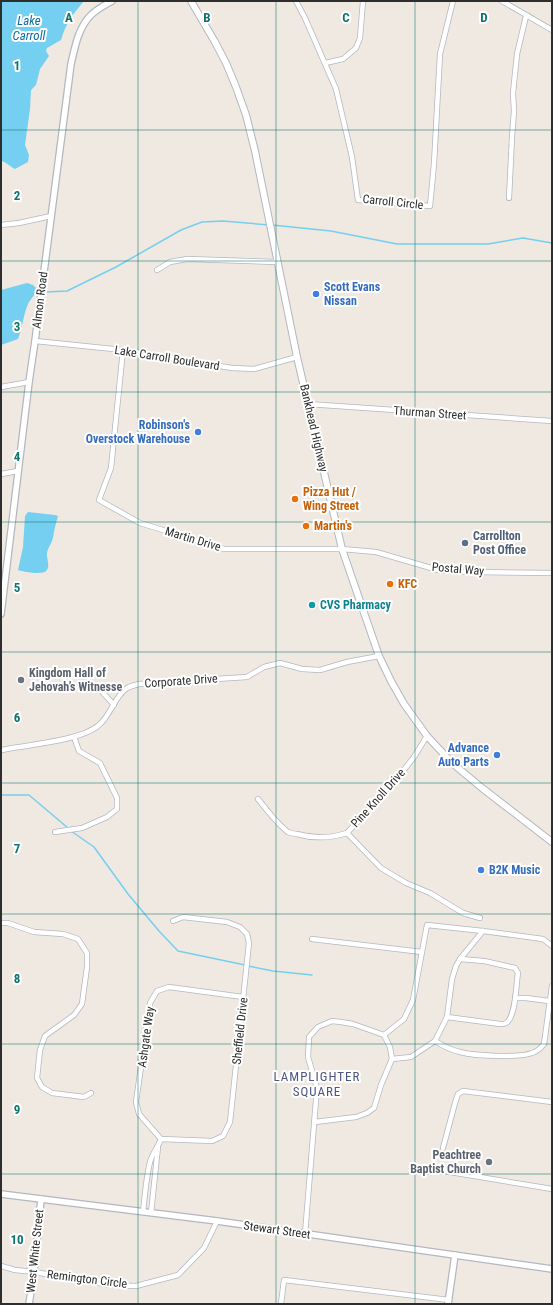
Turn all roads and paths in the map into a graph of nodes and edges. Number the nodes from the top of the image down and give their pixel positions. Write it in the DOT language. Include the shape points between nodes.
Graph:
graph roads {
  1 [pos="112,1"];
  2 [pos="191,1"];
  3 [pos="296,1"];
  4 [pos="363,1"];
  5 [pos="453,1"];
  6 [pos="502,1"];
  7 [pos="528,16"];
  8 [pos="552,30"];
  9 [pos="325,64"];
  10 [pos="509,198"];
  11 [pos="51,216"];
  12 [pos="1,224"];
  13 [pos="277,262"];
  14 [pos="157,270"];
  15 [pos="35,341"];
  16 [pos="123,350"];
  17 [pos="297,357"];
  18 [pos="29,382"];
  19 [pos="1,388"];
  20 [pos="308,404"];
  21 [pos="552,421"];
  22 [pos="18,471"];
  23 [pos="1,474"];
  24 [pos="342,549"];
  25 [pos="552,572"];
  26 [pos="1,614"];
  27 [pos="380,656"];
  28 [pos="96,684"];
  29 [pos="114,705"];
  30 [pos="427,736"];
  31 [pos="74,737"];
  32 [pos="1,750"];
  33 [pos="258,799"];
  34 [pos="55,832"];
  35 [pos="347,833"];
  36 [pos="552,842"];
  37 [pos="480,918"];
  38 [pos="173,921"];
  39 [pos="1,923"];
  40 [pos="483,930"];
  41 [pos="312,938"];
  42 [pos="552,946"];
  43 [pos="422,952"];
  44 [pos="460,958"];
  45 [pos="552,986"];
  46 [pos="244,997"];
  47 [pos="515,998"];
  48 [pos="549,1001"];
  49 [pos="447,1017"];
  50 [pos="384,1035"];
  51 [pos="435,1041"];
  52 [pos="392,1059"];
  53 [pos="91,1093"];
  54 [pos="552,1102"];
  55 [pos="315,1122"];
  56 [pos="161,1140"];
  57 [pos="158,1146"];
  58 [pos="443,1148"];
  59 [pos="450,1172"];
  60 [pos="552,1189"];
  61 [pos="1,1194"];
  62 [pos="41,1199"];
  63 [pos="143,1212"];
  64 [pos="151,1213"];
  65 [pos="217,1221"];
  66 [pos="305,1234"];
  67 [pos="455,1255"];
  68 [pos="1,1266"];
  69 [pos="552,1269"];
  70 [pos="34,1272"];
  71 [pos="448,1302"];
  72 [pos="29,1304"];
  73 [pos="280,1304"];
  1 -- 11 [label="street, Almon Road" via="91,15 75,47"];
  2 -- 13 [label="main road, Bankhead Highway" via="225,61 243,108 255,151"];
  3 -- 9 [label="street, Carroll Circle"];
  4 -- 9 [label="street" via="363,20 356,48 343,59"];
  5 -- 9 [label="street, Carroll Circle" via="440,54 430,206 358,200 352,157 338,97"];
  6 -- 7 [label="street"];
  7 -- 8 [label="street"];
  7 -- 10 [label="street" via="517,54 513,92"];
  11 -- 12 [label="street"];
  11 -- 15 [label="street, Almon Road"];
  13 -- 14 [label="street" via="187,260 170,262"];
  13 -- 17 [label="main road, Bankhead Highway"];
  15 -- 16 [label="street, Lake Carroll Boulevard"];
  15 -- 18 [label="street, Almon Road"];
  16 -- 17 [label="street, Lake Carroll Boulevard" via="232,368 254,368"];
  16 -- 24 [label="street, Martin Drive" via="111,468 99,500 140,523 224,549"];
  17 -- 20 [label="main road, Bankhead Highway"];
  18 -- 19 [label="street"];
  18 -- 22 [label="street, Almon Road"];
  20 -- 21 [label="street, Thurman Street"];
  20 -- 24 [label="main road, Bankhead Highway"];
  22 -- 23 [label="street"];
  22 -- 26 [label="street, Almon Road"];
  24 -- 25 [label="street, Postal Way" via="376,552 438,570"];
  24 -- 27 [label="main road, Bankhead Highway"];
  27 -- 29 [label="street, Corporate Drive" via="320,670 302,669 280,663 264,667 247,677 139,684 124,691"];
  27 -- 30 [label="main road, Bankhead Highway" via="404,704"];
  28 -- 29 [label="street"];
  29 -- 31 [label="street, Corporate Drive" via="98,726"];
  30 -- 35 [label="street, Pine Knoll Drive" via="403,771"];
  30 -- 36 [label="main road, Bankhead Highway" via="452,763"];
  31 -- 32 [label="street, Corporate Drive"];
  31 -- 34 [label="street" via="79,751 100,763 117,798 117,809 107,818 82,828"];
  33 -- 35 [label="street, Pine Knoll Drive" via="289,832 307,837 326,838"];
  35 -- 37 [label="street" via="381,868 464,913"];
  38 -- 46 [label="street, Sheffield Drive" via="183,917 226,922 240,927 247,934 249,943"];
  39 -- 53 [label="street" via="34,932 63,934 78,939 87,953 82,1004 74,1015 45,1036 40,1050 37,1078 42,1087 52,1093 84,1097"];
  40 -- 42 [label="street" via="543,939"];
  40 -- 43 [label="street" via="427,924"];
  40 -- 44 [label="street"];
  41 -- 43 [label="street"];
  43 -- 50 [label="street" via="413,1000 404,1019"];
  44 -- 47 [label="street" via="514,968 518,973"];
  44 -- 49 [label="street" via="452,979"];
  45 -- 48 [label="street"];
  46 -- 56 [label="street, Sheffield Drive" via="230,1122 223,1136 212,1141"];
  46 -- 56 [label="street, Ashgate Way" via="169,987 157,991 153,996 136,1102 139,1114"];
  47 -- 48 [label="street"];
  47 -- 49 [label="street" via="511,1018 506,1023"];
  48 -- 51 [label="street" via="544,1044 540,1049 525,1056 462,1053"];
  49 -- 51 [label="street"];
  50 -- 52 [label="street"];
  50 -- 55 [label="street" via="362,1027 332,1021 318,1027 309,1037 308,1057 317,1088"];
  51 -- 52 [label="street" via="411,1057"];
  52 -- 55 [label="street" via="374,1108 367,1114"];
  54 -- 58 [label="street" via="463,1091 458,1094"];
  55 -- 66 [label="street"];
  56 -- 57 [label="street"];
  57 -- 63 [label="street" via="150,1163"];
  57 -- 64 [label="street"];
  59 -- 60 [label="street"];
  61 -- 62 [label="street, Stewart Street"];
  62 -- 63 [label="street, Stewart Street"];
  62 -- 70 [label="street, West White Street"];
  63 -- 64 [label="street, Stewart Street"];
  64 -- 65 [label="street, Stewart Street"];
  65 -- 66 [label="street, Stewart Street"];
  65 -- 70 [label="street, Remington Circle" via="204,1248 178,1275 136,1286 111,1285"];
  66 -- 67 [label="street, Stewart Street"];
  67 -- 69 [label="street, Stewart Street"];
  67 -- 71 [label="street"];
  68 -- 70 [label="street, Remington Circle"];
  70 -- 72 [label="street, West White Street"];
  71 -- 73 [label="street" via="284,1280"];
}
